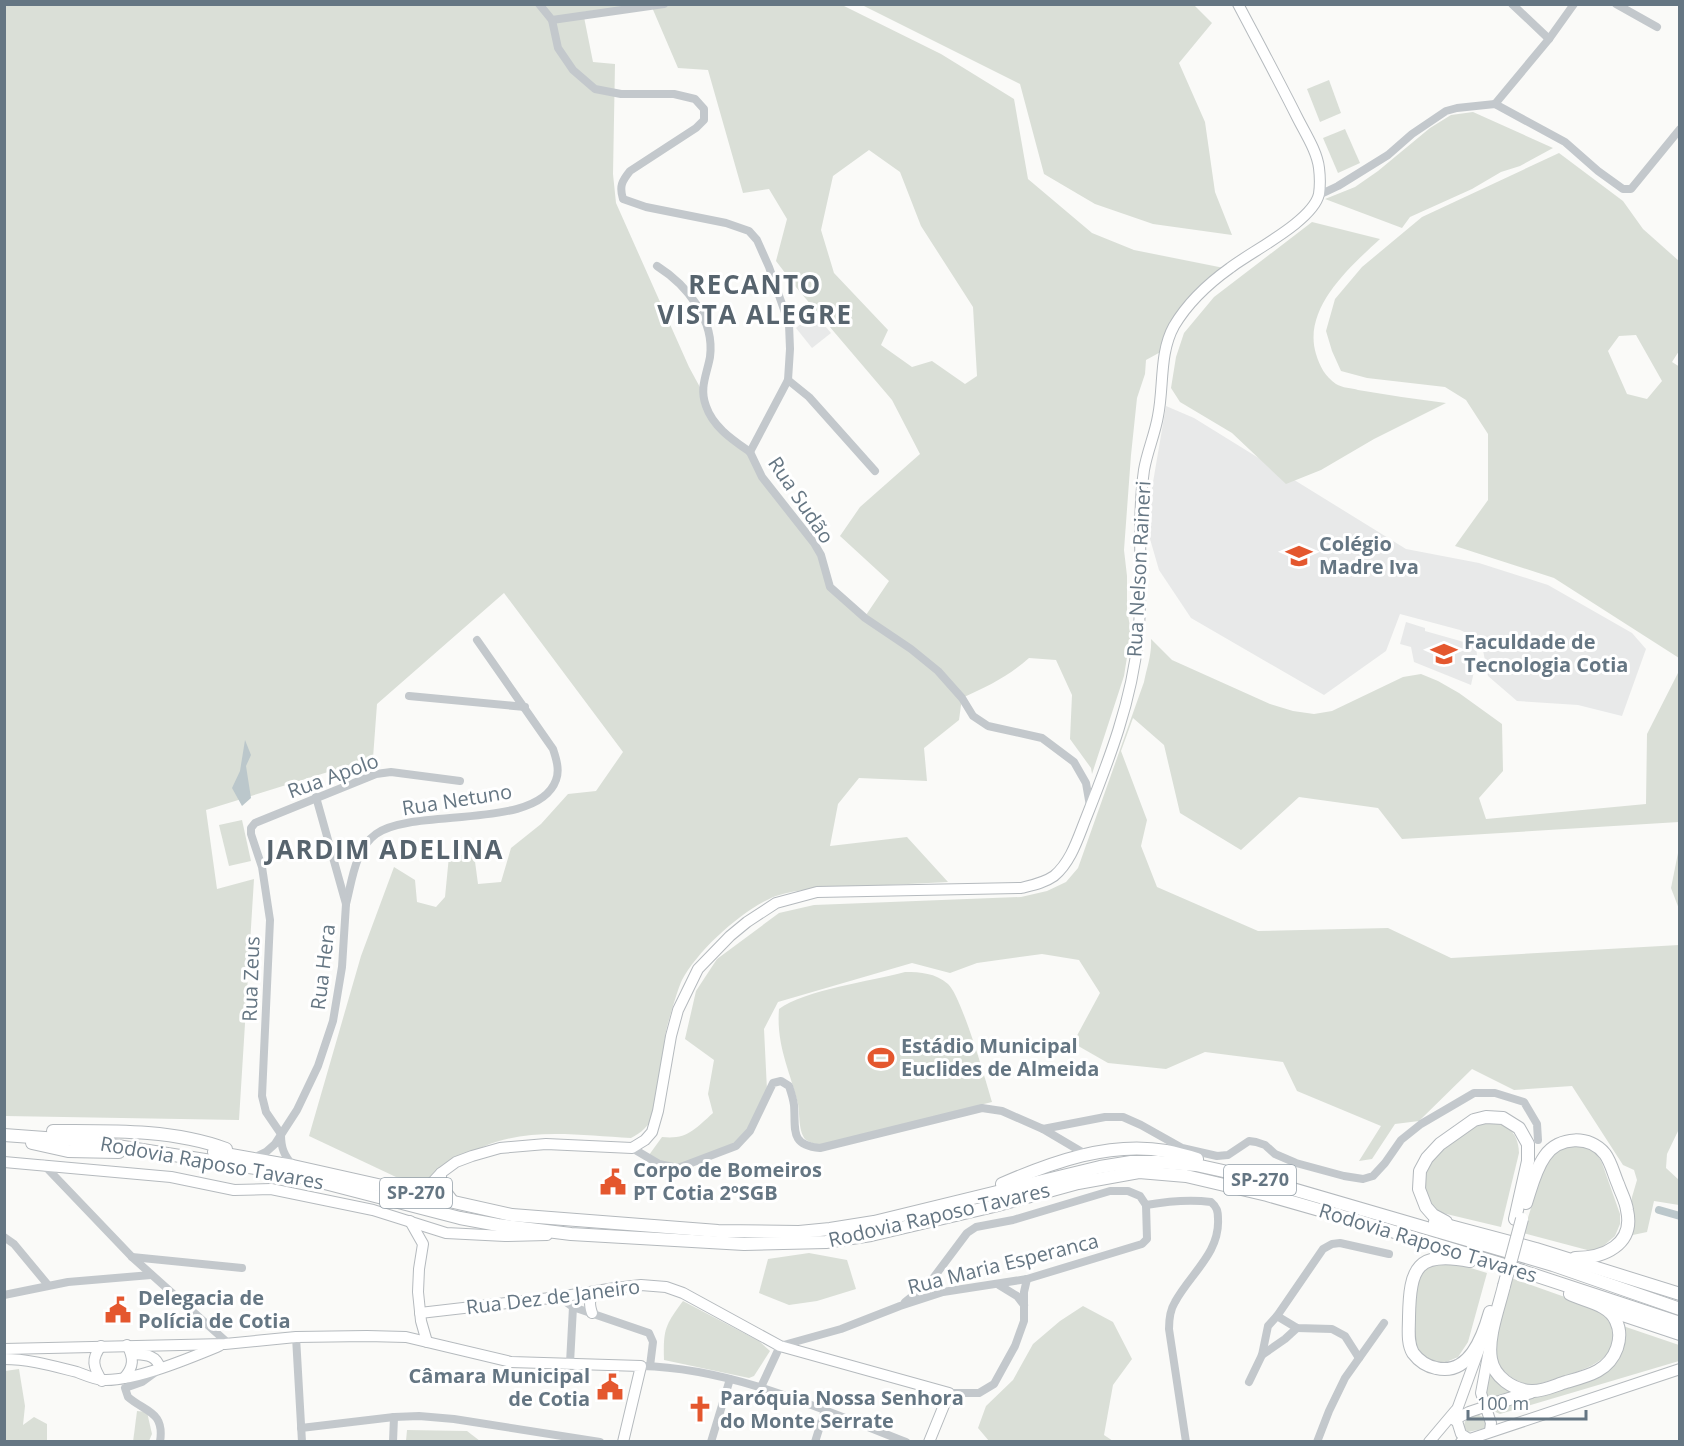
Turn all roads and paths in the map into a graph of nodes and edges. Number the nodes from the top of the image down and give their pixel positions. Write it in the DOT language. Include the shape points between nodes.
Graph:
graph roads {
  1 [pos="539,4"];
  2 [pos="664,4"];
  3 [pos="1238,4"];
  4 [pos="1512,4"];
  5 [pos="1574,4"];
  6 [pos="1616,4"];
  7 [pos="552,20"];
  8 [pos="1656,27"];
  9 [pos="1549,39"];
  10 [pos="1495,104"];
  11 [pos="1678,135"];
  12 [pos="1319,195"];
  13 [pos="657,266"];
  14 [pos="788,380"];
  15 [pos="750,452"];
  16 [pos="875,471"];
  17 [pos="477,640"];
  18 [pos="409,696"];
  19 [pos="525,708"];
  20 [pos="460,781"];
  21 [pos="316,797"];
  22 [pos="1090,807"];
  23 [pos="255,823"];
  24 [pos="346,904"];
  25 [pos="4,1127"];
  26 [pos="1043,1129"];
  27 [pos="281,1134"];
  28 [pos="4,1136"];
  29 [pos="1538,1140"];
  30 [pos="632,1148"];
  31 [pos="1088,1155"];
  32 [pos="250,1158"];
  33 [pos="4,1162"];
  34 [pos="42,1164"];
  35 [pos="293,1166"];
  36 [pos="441,1173"];
  37 [pos="1255,1178"];
  38 [pos="1308,1192"];
  39 [pos="414,1193"];
  40 [pos="972,1198"];
  41 [pos="454,1202"];
  42 [pos="1146,1205"];
  43 [pos="1518,1219"];
  44 [pos="410,1221"];
  45 [pos="1458,1228"];
  46 [pos="438,1231"];
  47 [pos="571,1234"];
  48 [pos="4,1237"];
  49 [pos="423,1244"];
  50 [pos="1389,1254"];
  51 [pos="132,1257"];
  52 [pos="1564,1258"];
  53 [pos="1501,1264"];
  54 [pos="242,1268"];
  55 [pos="1599,1270"];
  56 [pos="151,1275"];
  57 [pos="1027,1279"];
  58 [pos="1552,1280"];
  59 [pos="998,1284"];
  60 [pos="48,1285"];
  61 [pos="1501,1286"];
  62 [pos="595,1292"];
  63 [pos="1680,1294"];
  64 [pos="4,1295"];
  65 [pos="559,1297"];
  66 [pos="1680,1302"];
  67 [pos="1024,1305"];
  68 [pos="900,1306"];
  69 [pos="573,1307"];
  70 [pos="1607,1309"];
  71 [pos="1680,1309"];
  72 [pos="592,1313"];
  73 [pos="1277,1316"];
  74 [pos="420,1317"];
  75 [pos="1384,1323"];
  76 [pos="1680,1323"];
  77 [pos="1486,1325"];
  78 [pos="1297,1328"];
  79 [pos="1680,1334"];
  80 [pos="296,1337"];
  81 [pos="406,1337"];
  82 [pos="1491,1341"];
  83 [pos="427,1342"];
  84 [pos="227,1344"];
  85 [pos="101,1346"];
  86 [pos="780,1346"];
  87 [pos="4,1349"];
  88 [pos="129,1349"];
  89 [pos="1262,1355"];
  90 [pos="1359,1358"];
  91 [pos="4,1359"];
  92 [pos="570,1363"];
  93 [pos="646,1366"];
  94 [pos="160,1368"];
  95 [pos="1680,1370"];
  96 [pos="123,1378"];
  97 [pos="730,1379"];
  98 [pos="102,1381"];
  99 [pos="1249,1382"];
  100 [pos="761,1387"];
  101 [pos="1532,1392"];
  102 [pos="949,1393"];
  103 [pos="1484,1407"];
  104 [pos="825,1410"];
  105 [pos="1457,1413"];
  106 [pos="394,1417"];
  107 [pos="301,1428"];
  108 [pos="1490,1431"];
  109 [pos="1465,1440"];
  110 [pos="160,1442"];
  111 [pos="302,1442"];
  112 [pos="393,1442"];
  113 [pos="600,1442"];
  114 [pos="623,1442"];
  115 [pos="711,1442"];
  116 [pos="815,1442"];
  117 [pos="906,1442"];
  118 [pos="929,1442"];
  119 [pos="1186,1442"];
  120 [pos="1317,1442"];
  121 [pos="1429,1442"];
  1 -- 7 [label="street"];
  2 -- 7 [label="street"];
  3 -- 12 [label="main road" via="1313,151 1319,167"];
  4 -- 9 [label="street"];
  5 -- 9 [label="street"];
  6 -- 8 [label="street"];
  7 -- 14 [label="street, Rua Sudão" via="558,48 573,70 595,89 621,94 674,94 695,99 704,109 704,120 696,128 630,171 621,181 622,199 726,223 749,231 758,240 789,324"];
  9 -- 10 [label="street"];
  10 -- 11 [label="street" via="1565,142 1623,189 1631,189"];
  10 -- 12 [label="street" via="1446,111 1388,155"];
  12 -- 22 [label="main road, Rua Nelson Raineri" via="1308,213 1199,295 1174,327 1166,349 1159,412 1144,469 1139,619 1131,685 1119,732"];
  13 -- 15 [label="street" via="682,285 707,326 712,342 702,390 706,408 724,434"];
  14 -- 15 [label="street, Rua Sudão"];
  14 -- 16 [label="street" via="809,397"];
  15 -- 22 [label="street, Rua Sudão" via="762,477 814,543 830,587 865,618 939,670 973,716 988,726 1042,738 1064,752 1086,783"];
  17 -- 19 [label="street, Rua Netuno"];
  18 -- 19 [label="street"];
  19 -- 24 [label="street, Rua Netuno" via="553,749 557,764 556,781 545,795 527,806 493,814 400,825 377,834 361,852"];
  20 -- 21 [label="street, Rua Apolo" via="391,772"];
  21 -- 23 [label="street, Rua Apolo"];
  21 -- 24 [label="street, Rua Hera"];
  22 -- 30 [label="main road, Rua Nelson Raineri" via="1065,864 1039,884 1021,888 817,892 776,903 747,922 698,969 678,1010 652,1132"];
  23 -- 27 [label="street, Rua Zeus" via="251,834 262,867 270,920 262,1096 266,1112"];
  24 -- 27 [label="street, Rua Hera" via="333,1021 318,1066"];
  25 -- 32 [label="highway, Rodovia Raposo Tavares / SP-270"];
  26 -- 29 [label="street" via="1123,1117 1182,1148 1217,1156 1228,1155 1249,1141 1256,1142 1296,1164 1363,1179 1373,1176 1401,1140 1421,1124 1474,1093 1495,1093 1524,1102 1537,1124"];
  26 -- 30 [label="street" via="1002,1111 982,1108 849,1142 807,1147 797,1139 789,1086 781,1081 773,1083 750,1131 736,1146 678,1168 658,1164"];
  26 -- 31 [label="street"];
  27 -- 32 [label="street, Rua Hera" via="266,1152"];
  27 -- 35 [label="street, Rua Zeus" via="284,1156"];
  28 -- 47 [label="highway, Rodovia Raposo Tavares / SP-270" via="68,1151 164,1152 286,1173 469,1220"];
  30 -- 36 [label="main road" via="546,1144 500,1148 472,1155"];
  31 -- 37 [label="highway" via="1165,1150 1236,1168"];
  31 -- 40 [label="highway" via="1052,1164"];
  32 -- 35 [label="highway, Rodovia Raposo Tavares / SP-270"];
  33 -- 34 [label="main road"];
  34 -- 44 [label="main road" via="171,1177 234,1190 271,1189 330,1199"];
  34 -- 51 [label="street"];
  35 -- 39 [label="highway, Rodovia Raposo Tavares / SP-270"];
  36 -- 39 [label="main road" via="427,1188"];
  36 -- 41 [label="main road" via="441,1185"];
  37 -- 38 [label="highway, Rodovia Raposo Tavares / SP-270"];
  37 -- 40 [label="highway, Rodovia Raposo Tavares / SP-270" via="1196,1165 1131,1162"];
  38 -- 45 [label="highway"];
  38 -- 71 [label="highway, Rodovia Raposo Tavares / SP-270" via="1553,1265"];
  39 -- 41 [label="highway, Rodovia Raposo Tavares / SP-270"];
  40 -- 41 [label="highway, Rodovia Raposo Tavares / SP-270" via="874,1222 799,1232 571,1221 512,1215"];
  42 -- 57 [label="street, Rua Maria Esperanca" via="1147,1239 1142,1244"];
  42 -- 68 [label="street" via="1140,1196 1128,1191 1110,1191 976,1227 967,1233 931,1281"];
  42 -- 119 [label="street" via="1196,1200 1211,1202 1218,1211 1219,1231 1213,1246 1174,1302 1169,1317"];
  43 -- 45 [label="highway" via="1528,1144 1519,1128 1503,1118 1486,1117 1474,1120 1440,1144 1420,1171 1419,1189 1426,1207"];
  43 -- 52 [label="highway" via="1540,1165 1552,1148 1559,1143 1582,1141 1599,1148 1610,1164 1627,1210 1626,1232 1611,1250 1600,1256"];
  43 -- 61 [label="highway, bridge"];
  44 -- 46 [label="main road"];
  44 -- 49 [label="main road"];
  45 -- 52 [label="highway, Rodovia Raposo Tavares"];
  46 -- 47 [label="main road" via="493,1236"];
  46 -- 49 [label="main road"];
  47 -- 53 [label="highway, Rodovia Raposo Tavares / SP-270" via="744,1244 826,1242 881,1233 1078,1183 1139,1172 1226,1185"];
  48 -- 60 [label="street"];
  49 -- 74 [label="main road"];
  50 -- 73 [label="street" via="1332,1244 1323,1250"];
  51 -- 54 [label="street"];
  51 -- 56 [label="street"];
  52 -- 55 [label="highway, Rodovia Raposo Tavares"];
  53 -- 58 [label="highway, Rodovia Raposo Tavares / SP-270"];
  53 -- 77 [label="highway" via="1438,1258 1419,1267 1412,1278 1409,1340 1423,1364 1437,1369 1454,1368 1464,1362"];
  55 -- 63 [label="highway"];
  55 -- 66 [label="highway"];
  56 -- 60 [label="street"];
  56 -- 84 [label="street"];
  57 -- 59 [label="street, Rua Maria Esperanca"];
  57 -- 67 [label="street"];
  58 -- 70 [label="highway" via="1563,1290"];
  58 -- 76 [label="highway, Rodovia Raposo Tavares / SP-270"];
  59 -- 67 [label="street"];
  59 -- 68 [label="street, Rua Maria Esperanca" via="943,1292"];
  60 -- 64 [label="street"];
  61 -- 77 [label="highway"];
  61 -- 82 [label="highway"];
  62 -- 65 [label="main road, Rua Dez de Janeiro"];
  62 -- 72 [label="main road" via="589,1304"];
  62 -- 86 [label="main road, Rua Dez de Janeiro" via="641,1285 666,1287"];
  65 -- 69 [label="street"];
  65 -- 74 [label="main road, Rua Dez de Janeiro"];
  67 -- 102 [label="street" via="1024,1321 1015,1346 994,1384 979,1393"];
  68 -- 86 [label="street" via="841,1329"];
  69 -- 72 [label="street"];
  69 -- 92 [label="street"];
  70 -- 79 [label="highway"];
  70 -- 101 [label="highway" via="1619,1329 1614,1356 1588,1376"];
  72 -- 93 [label="street" via="650,1333 653,1342"];
  73 -- 78 [label="street"];
  73 -- 89 [label="street" via="1268,1326"];
  74 -- 81 [label="main road"];
  74 -- 83 [label="main road"];
  75 -- 90 [label="street"];
  77 -- 105 [label="main road"];
  78 -- 89 [label="street"];
  78 -- 90 [label="street" via="1332,1329 1345,1336"];
  80 -- 81 [label="main road"];
  80 -- 84 [label="main road"];
  80 -- 107 [label="street"];
  81 -- 83 [label="main road"];
  82 -- 101 [label="highway" via="1490,1358 1498,1374 1516,1388"];
  82 -- 103 [label="main road" via="1482,1381"];
  83 -- 92 [label="main road" via="512,1362"];
  84 -- 88 [label="main road"];
  84 -- 94 [label="main road"];
  85 -- 87 [label="main road"];
  85 -- 88 [label="main road"];
  85 -- 98 [label="main road" via="93,1362"];
  86 -- 100 [label="street"];
  86 -- 102 [label="main road, Rua Dez de Janeiro"];
  88 -- 94 [label="main road" via="153,1356"];
  88 -- 96 [label="main road" via="131,1370"];
  89 -- 99 [label="street"];
  90 -- 120 [label="street" via="1345,1378"];
  91 -- 98 [label="main road" via="22,1359"];
  92 -- 93 [label="main road"];
  93 -- 97 [label="street"];
  93 -- 114 [label="main road"];
  94 -- 96 [label="main road"];
  94 -- 110 [label="street" via="142,1382 125,1388 133,1402 149,1409 158,1420"];
  95 -- 108 [label="main road"];
  96 -- 98 [label="main road"];
  97 -- 100 [label="street"];
  97 -- 115 [label="street"];
  100 -- 104 [label="street"];
  101 -- 103 [label="highway"];
  102 -- 118 [label="main road"];
  103 -- 105 [label="main road"];
  103 -- 108 [label="main road"];
  104 -- 116 [label="street"];
  104 -- 117 [label="street"];
  105 -- 109 [label="main road"];
  105 -- 121 [label="main road"];
  106 -- 107 [label="street"];
  106 -- 112 [label="street"];
  106 -- 113 [label="street" via="454,1419"];
  107 -- 111 [label="street"];
  108 -- 109 [label="main road"];
}
